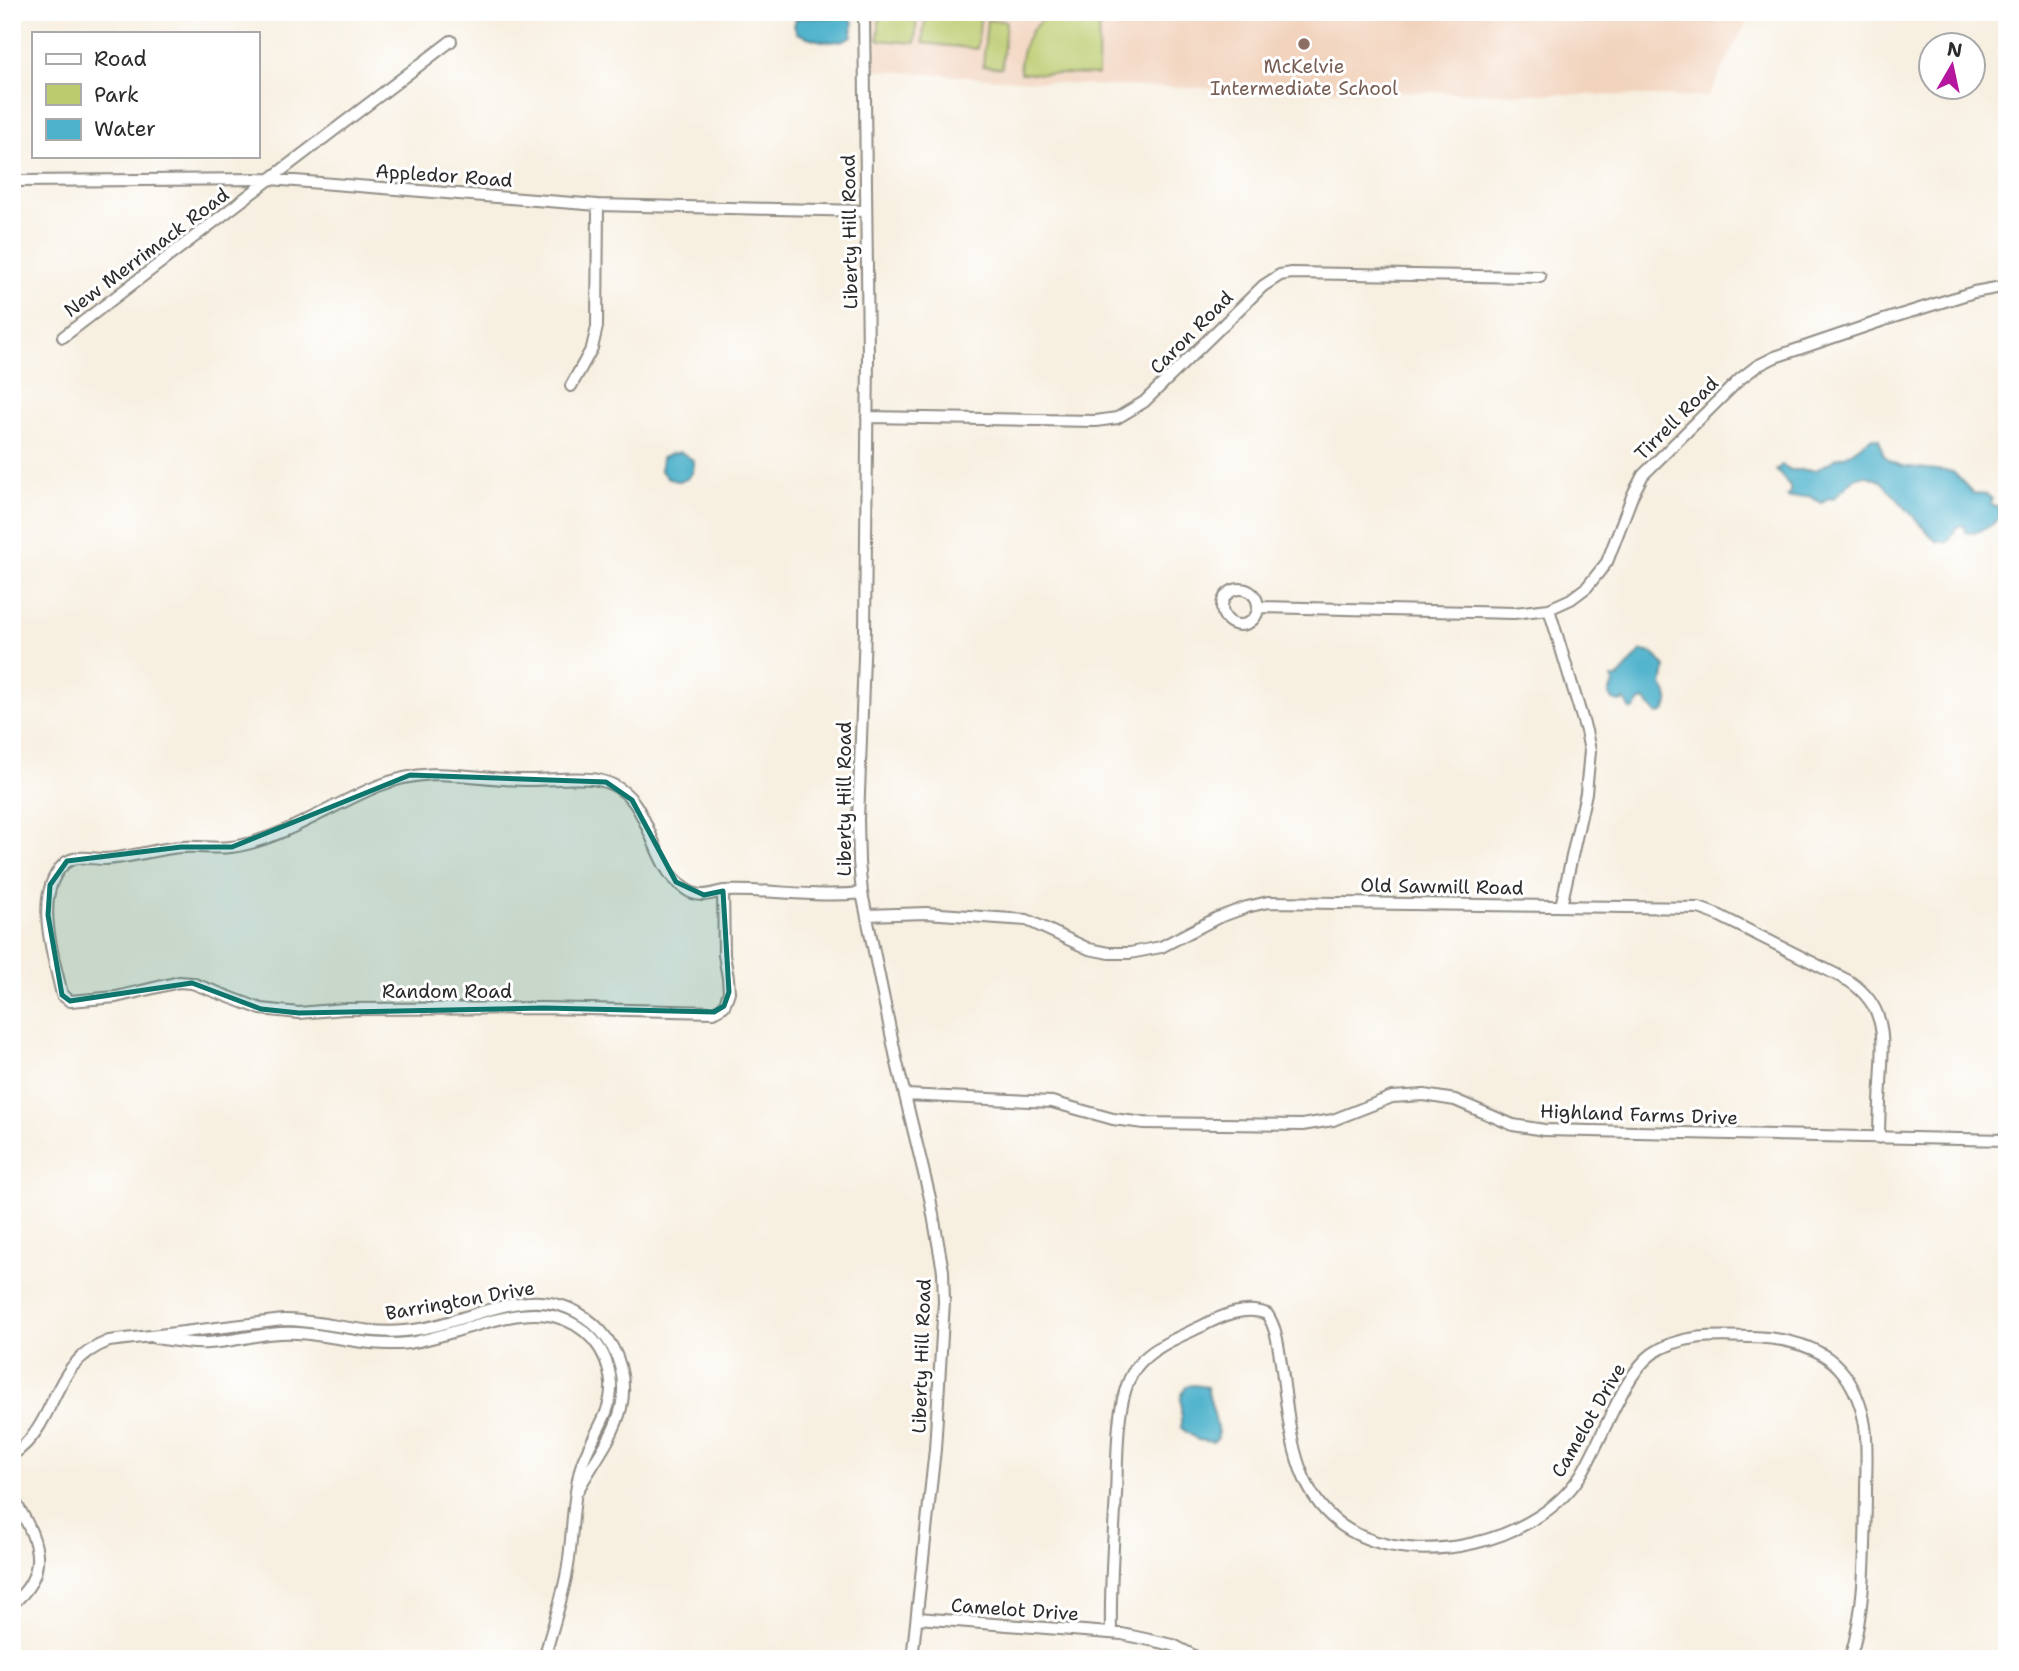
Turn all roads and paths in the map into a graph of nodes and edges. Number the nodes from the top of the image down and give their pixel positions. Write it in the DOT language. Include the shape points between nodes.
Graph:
graph roads {
  1 [pos="864,12"];
  2 [pos="451,41"];
  3 [pos="270,179"];
  4 [pos="18,181"];
  5 [pos="598,205"];
  6 [pos="866,211"];
  7 [pos="1540,277"];
  8 [pos="2007,286"];
  9 [pos="63,337"];
  10 [pos="571,386"];
  11 [pos="867,417"];
  12 [pos="1258,607"];
  13 [pos="1549,610"];
  14 [pos="723,891"];
  15 [pos="862,893"];
  16 [pos="1561,906"];
  17 [pos="867,915"];
  18 [pos="905,1096"];
  19 [pos="1879,1138"];
  20 [pos="2007,1140"];
  21 [pos="269,1322"];
  22 [pos="425,1328"];
  23 [pos="602,1331"];
  24 [pos="271,1334"];
  25 [pos="139,1336"];
  26 [pos="429,1339"];
  27 [pos="598,1343"];
  28 [pos="12,1455"];
  29 [pos="577,1492"];
  30 [pos="12,1497"];
  31 [pos="12,1604"];
  32 [pos="918,1618"];
  33 [pos="1111,1633"];
  34 [pos="544,1659"];
  35 [pos="912,1659"];
  36 [pos="1199,1659"];
  37 [pos="1850,1659"];
  1 -- 6 [label="street, Liberty Hill Road"];
  2 -- 3 [label="street, New Merrimack Road"];
  3 -- 4 [label="street, Appledor Road"];
  3 -- 5 [label="street, Appledor Road"];
  3 -- 9 [label="street, New Merrimack Road"];
  5 -- 6 [label="street, Appledor Road"];
  5 -- 10 [label="street" via="597,327 592,348"];
  6 -- 11 [label="street, Liberty Hill Road"];
  7 -- 11 [label="street, Caron Road" via="1280,275 1263,286 1144,402 1117,418"];
  8 -- 13 [label="street, Tirrell Road" via="1884,320 1756,366 1650,467 1637,484 1601,571 1579,593"];
  11 -- 15 [label="street, Liberty Hill Road" via="858,820"];
  12 -- 13 [label="street, Tirrell Road"];
  13 -- 16 [label="street" via="1590,751 1586,793"];
  14 -- 14 [label="street, Random Road" via="729,992 724,1006 714,1012 544,1008 299,1013 251,1006 179,982 116,998 70,1001 62,995 49,936 50,885 67,861 121,858 181,847 232,847 269,836 377,786 410,775 439,773 522,780 585,779 616,786 643,817 676,881 694,893"];
  14 -- 15 [label="street"];
  15 -- 17 [label="street, Liberty Hill Road"];
  16 -- 17 [label="street, Old Sawmill Road" via="1269,902 1217,918 1161,947 1130,953 1089,949 1027,920 926,913"];
  16 -- 19 [label="street, Old Sawmill Road" via="1699,908 1858,987 1877,1012 1882,1032"];
  17 -- 18 [label="street, Liberty Hill Road"];
  18 -- 19 [label="street, Highland Farms Drive" via="1052,1102 1144,1123 1302,1125 1333,1120 1392,1097 1424,1095 1455,1100 1513,1125 1544,1130"];
  18 -- 32 [label="street, Liberty Hill Road" via="930,1198 944,1303"];
  19 -- 20 [label="street, Highland Farms Drive"];
  21 -- 22 [label="street, Barrington Drive" via="295,1320 388,1332"];
  21 -- 24 [label="street"];
  21 -- 25 [label="street, Barrington Drive"];
  22 -- 23 [label="street, Barrington Drive" via="504,1306 540,1302 582,1314"];
  22 -- 26 [label="street"];
  23 -- 27 [label="street"];
  23 -- 29 [label="street, Barrington Drive" via="618,1359 623,1397 612,1433"];
  24 -- 25 [label="street, Barrington Drive" via="204,1344"];
  24 -- 26 [label="street, Barrington Drive" via="387,1344"];
  25 -- 28 [label="street, Barrington Drive" via="100,1344 74,1362 42,1422"];
  26 -- 27 [label="street, Barrington Drive" via="537,1314 563,1319"];
  27 -- 29 [label="street, Barrington Drive" via="610,1374 611,1395 581,1468"];
  29 -- 34 [label="street, Barrington Drive" via="566,1576"];
  30 -- 31 [label="street" via="33,1531 37,1562 33,1578"];
  32 -- 33 [label="street, Camelot Drive"];
  32 -- 35 [label="street, Liberty Hill Road"];
  33 -- 36 [label="street, Camelot Drive" via="1163,1642"];
  33 -- 37 [label="street, Camelot Drive" via="1119,1439 1127,1385 1152,1351 1217,1318 1257,1310 1267,1314 1276,1334 1295,1457 1306,1486 1324,1511 1349,1530 1379,1543 1410,1548 1442,1549 1503,1535 1556,1503 1578,1479 1638,1368 1653,1353 1702,1336 1775,1338 1824,1355 1852,1386 1865,1426 1861,1594"];
}
